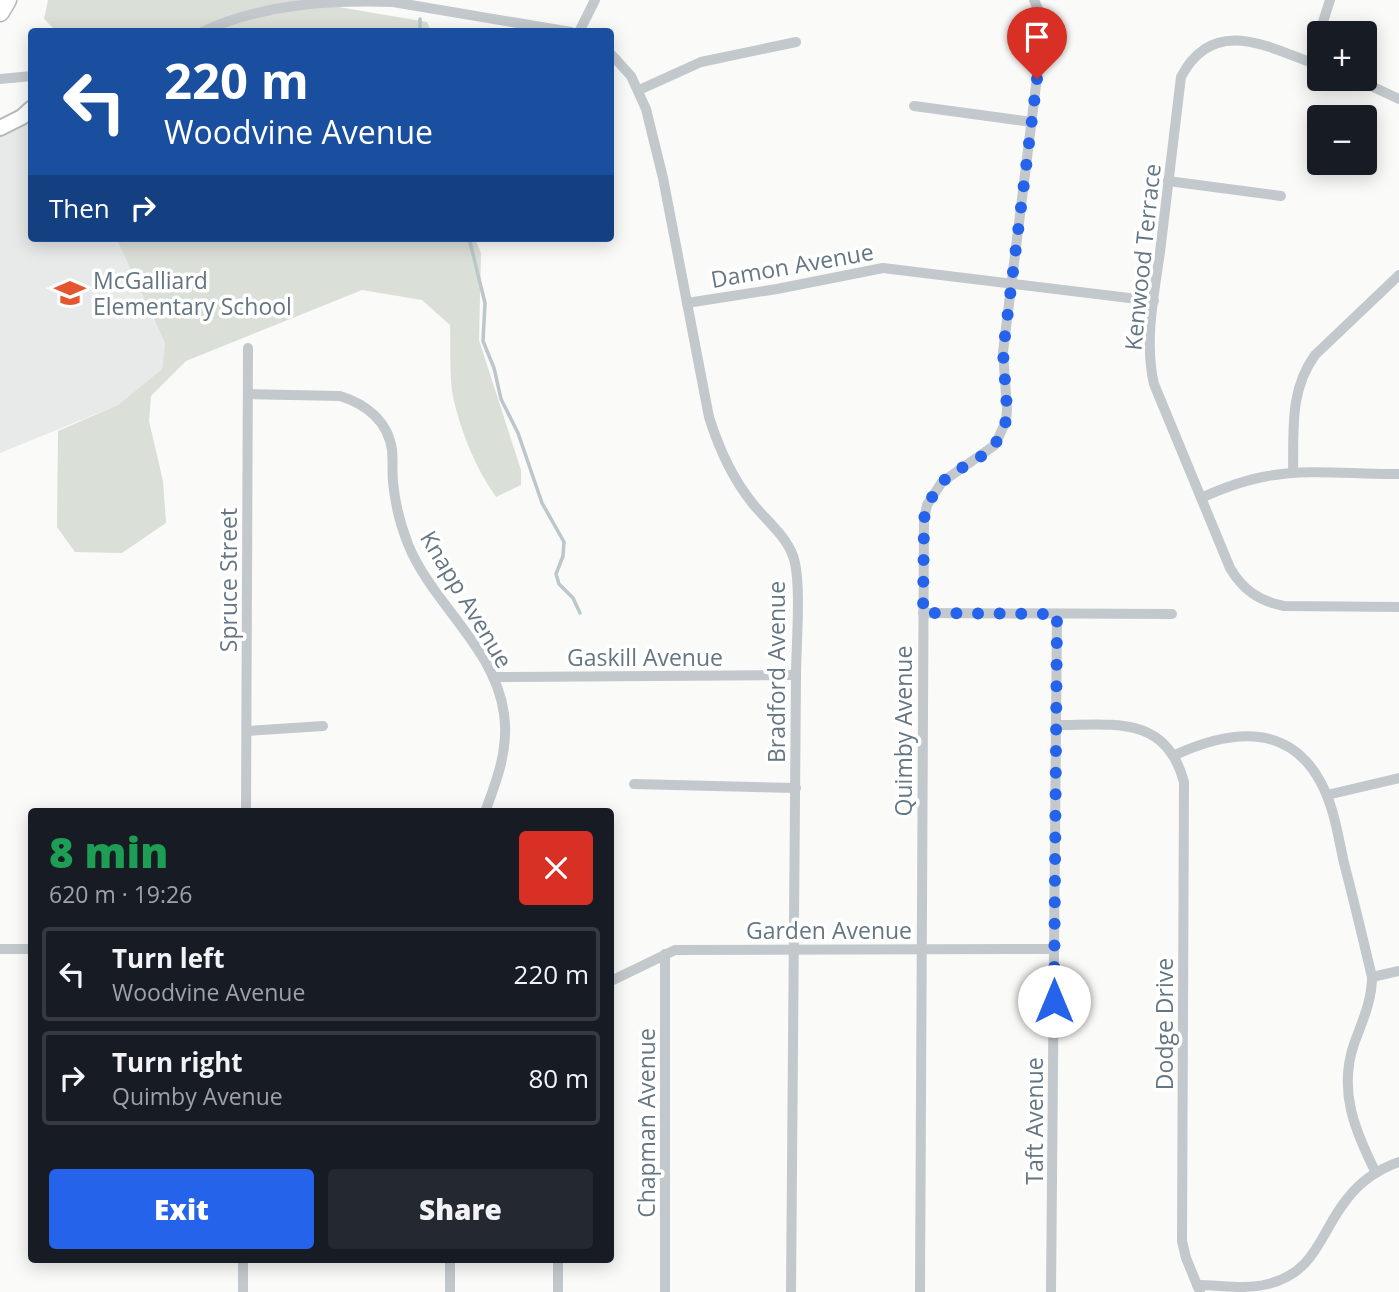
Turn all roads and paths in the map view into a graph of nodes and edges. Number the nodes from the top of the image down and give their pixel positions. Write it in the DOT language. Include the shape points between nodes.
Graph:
graph roads {
  1 [pos="7,0"];
  2 [pos="595,0"];
  3 [pos="1034,0"];
  4 [pos="1331,0"];
  5 [pos="0,12"];
  6 [pos="1326,21"];
  7 [pos="210,28"];
  8 [pos="547,28"];
  9 [pos="581,28"];
  10 [pos="796,43"];
  11 [pos="614,57"];
  12 [pos="1307,61"];
  13 [pos="28,76"];
  14 [pos="0,79"];
  15 [pos="1377,89"];
  16 [pos="639,90"];
  17 [pos="1399,99"];
  18 [pos="914,106"];
  19 [pos="28,112"];
  20 [pos="1032,122"];
  21 [pos="0,128"];
  22 [pos="1168,181"];
  23 [pos="1281,196"];
  24 [pos="1399,275"];
  25 [pos="1013,282"];
  26 [pos="1154,301"];
  27 [pos="687,303"];
  28 [pos="248,348"];
  29 [pos="248,394"];
  30 [pos="1293,473"];
  31 [pos="1399,474"];
  32 [pos="1201,498"];
  33 [pos="1399,607"];
  34 [pos="923,613"];
  35 [pos="1057,614"];
  36 [pos="1172,614"];
  37 [pos="796,675"];
  38 [pos="494,677"];
  39 [pos="1056,725"];
  40 [pos="323,726"];
  41 [pos="247,731"];
  42 [pos="1175,755"];
  43 [pos="1399,778"];
  44 [pos="634,784"];
  45 [pos="796,788"];
  46 [pos="1327,795"];
  47 [pos="246,808"];
  48 [pos="487,808"];
  49 [pos="1054,948"];
  50 [pos="0,949"];
  51 [pos="28,949"];
  52 [pos="794,949"];
  53 [pos="922,949"];
  54 [pos="665,954"];
  55 [pos="1399,971"];
  56 [pos="1373,977"];
  57 [pos="614,980"];
  58 [pos="1399,1162"];
  59 [pos="1376,1173"];
  60 [pos="243,1263"];
  61 [pos="450,1263"];
  62 [pos="558,1263"];
  63 [pos="1199,1289"];
  64 [pos="243,1292"];
  65 [pos="450,1292"];
  66 [pos="558,1292"];
  67 [pos="665,1292"];
  68 [pos="791,1292"];
  69 [pos="920,1292"];
  70 [pos="1051,1292"];
  1 -- 5 [label="highway"];
  2 -- 9 [label="street"];
  3 -- 20 [label="street, Quimby Avenue" via="1042,37"];
  4 -- 6 [label="street"];
  7 -- 8 [label="street" via="296,5 366,1"];
  10 -- 16 [label="street" via="701,62"];
  11 -- 16 [label="street, Bradford Avenue"];
  12 -- 22 [label="street, Kenwood Terrace" via="1247,40 1233,39 1198,53 1181,76"];
  13 -- 14 [label="street"];
  15 -- 17 [label="street"];
  16 -- 27 [label="street, Bradford Avenue" via="663,178"];
  18 -- 20 [label="street"];
  19 -- 21 [label="main road"];
  20 -- 25 [label="street, Quimby Avenue"];
  22 -- 23 [label="street"];
  22 -- 26 [label="street, Kenwood Terrace"];
  24 -- 30 [label="street" via="1307,368 1295,398"];
  25 -- 26 [label="street, Damon Avenue"];
  25 -- 27 [label="street, Damon Avenue" via="883,268"];
  25 -- 34 [label="street, Quimby Avenue" via="1003,352 1006,421 995,445 942,482 927,505"];
  26 -- 32 [label="street, Kenwood Terrace" via="1149,348 1154,384"];
  27 -- 37 [label="street, Bradford Avenue" via="716,440 739,485 793,556"];
  28 -- 29 [label="street, Spruce Street"];
  29 -- 38 [label="street, Knapp Avenue" via="340,396 368,408 377,418 389,438 396,506 410,547"];
  29 -- 41 [label="street, Spruce Street"];
  30 -- 31 [label="street"];
  30 -- 32 [label="street" via="1245,480"];
  32 -- 33 [label="street, Kenwood Terrace" via="1230,568 1257,598 1284,606"];
  34 -- 35 [label="street"];
  34 -- 53 [label="street, Quimby Avenue"];
  35 -- 36 [label="street"];
  35 -- 39 [label="street, Taft Avenue"];
  37 -- 38 [label="street, Gaskill Avenue"];
  37 -- 45 [label="street, Bradford Avenue"];
  38 -- 48 [label="street, Knapp Avenue" via="504,713 504,752"];
  39 -- 42 [label="street" via="1134,727 1157,738"];
  39 -- 49 [label="street, Taft Avenue"];
  40 -- 41 [label="street"];
  41 -- 47 [label="street, Spruce Street"];
  42 -- 46 [label="street" via="1216,738 1264,738 1307,763"];
  42 -- 63 [label="street, Dodge Drive" via="1185,791 1182,1241"];
  43 -- 46 [label="street"];
  44 -- 45 [label="street"];
  45 -- 52 [label="street, Bradford Avenue"];
  46 -- 56 [label="street"];
  49 -- 53 [label="street, Garden Avenue"];
  49 -- 70 [label="street, Taft Avenue"];
  50 -- 51 [label="street"];
  52 -- 53 [label="street, Garden Avenue"];
  52 -- 54 [label="street, Garden Avenue" via="675,950"];
  52 -- 68 [label="street, Bradford Avenue"];
  53 -- 69 [label="street, Quimby Avenue"];
  54 -- 57 [label="street, Garden Avenue"];
  54 -- 67 [label="street, Chapman Avenue"];
  55 -- 56 [label="street"];
  56 -- 59 [label="street" via="1348,1071 1357,1134"];
  58 -- 59 [label="street"];
  59 -- 63 [label="street" via="1345,1200 1311,1258 1284,1278 1269,1284"];
  60 -- 64 [label="street"];
  61 -- 65 [label="street"];
  62 -- 66 [label="street"];
}
